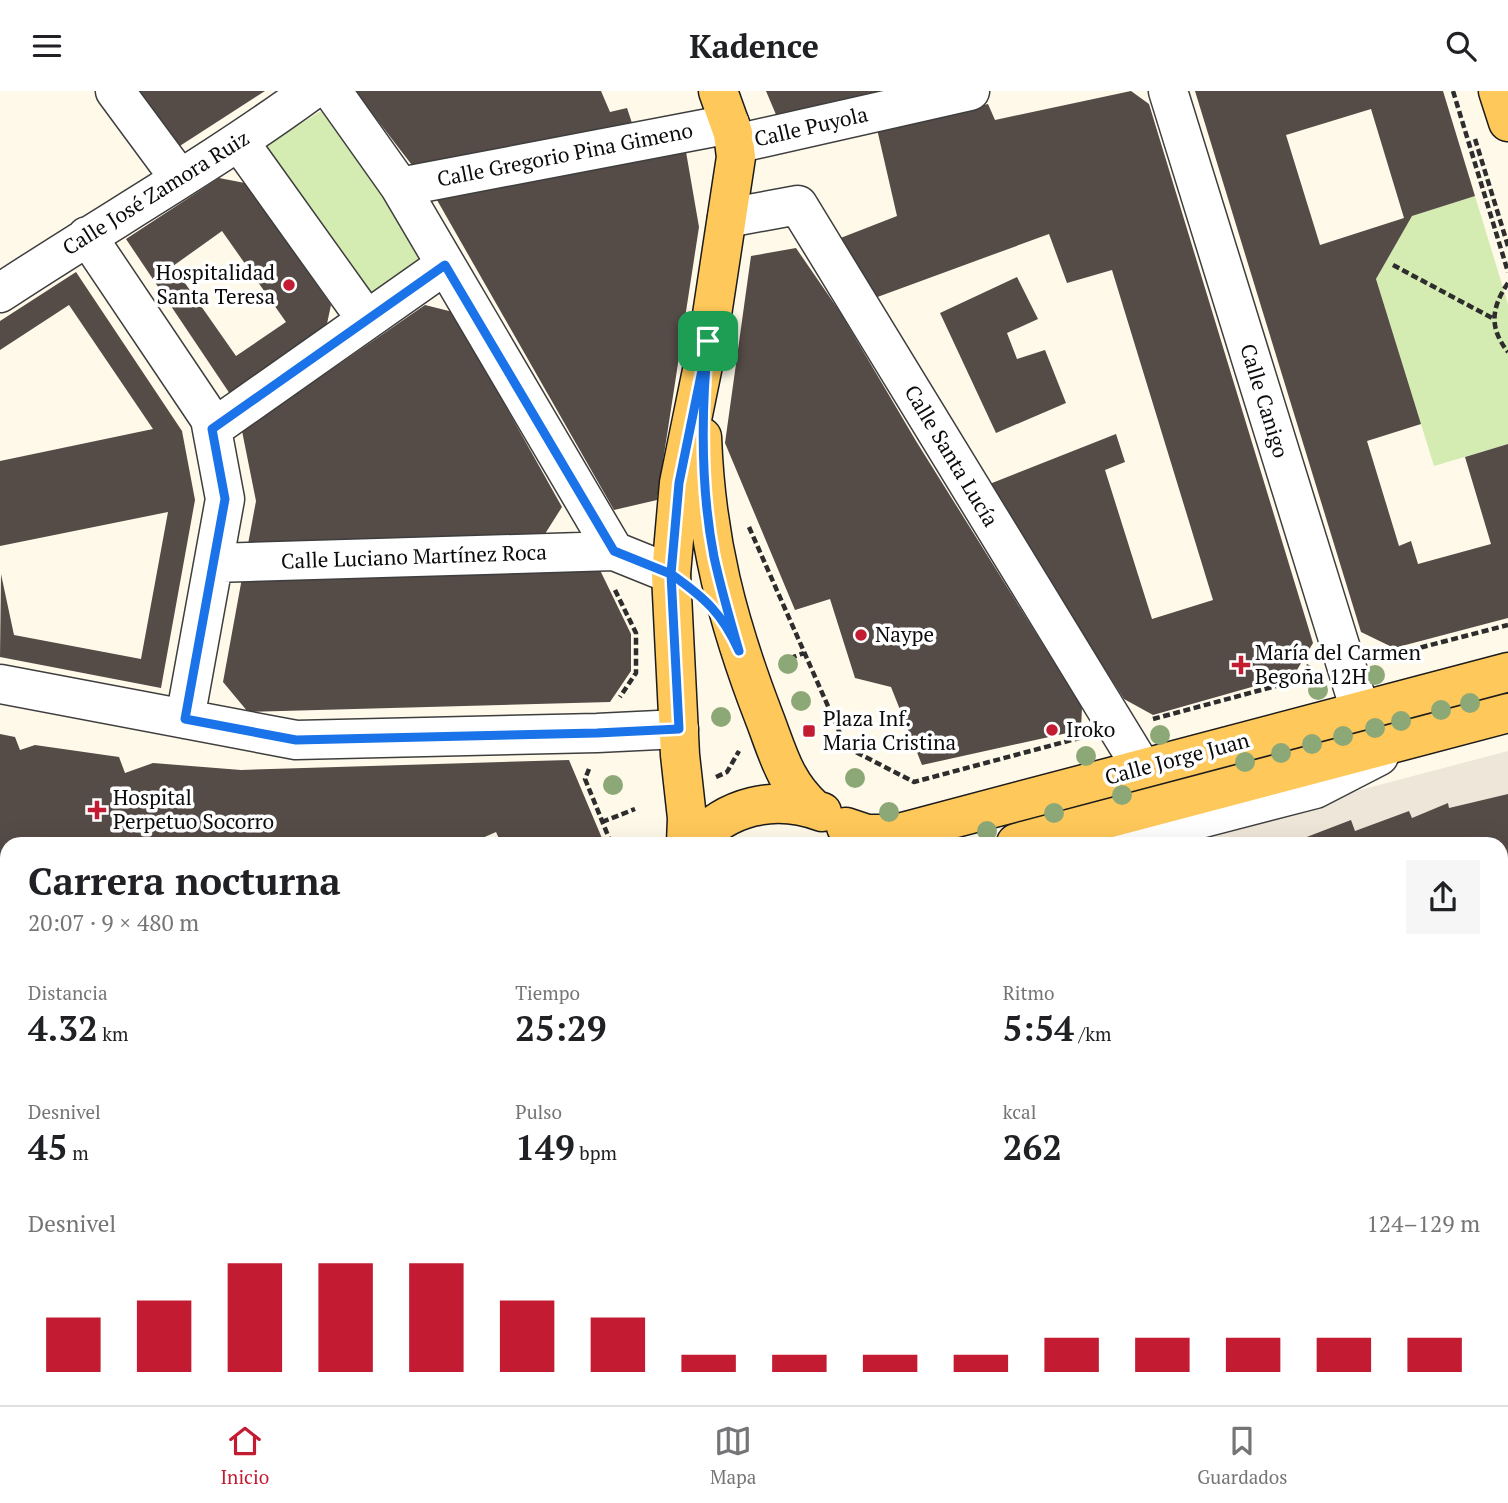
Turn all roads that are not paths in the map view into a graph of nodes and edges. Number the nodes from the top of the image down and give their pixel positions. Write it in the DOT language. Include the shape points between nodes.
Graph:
graph roads {
  1 [pos="115,91"];
  2 [pos="311,91"];
  3 [pos="332,91"];
  4 [pos="970,91"];
  5 [pos="1168,91"];
  6 [pos="1498,91"];
  7 [pos="727,120"];
  8 [pos="1490,126"];
  9 [pos="240,143"];
  10 [pos="180,179"];
  11 [pos="400,187"];
  12 [pos="727,218"];
  13 [pos="88,236"];
  14 [pos="445,265"];
  15 [pos="0,293"];
  16 [pos="366,319"];
  17 [pos="708,341"];
  18 [pos="212,429"];
  19 [pos="214,563"];
  20 [pos="614,570"];
  21 [pos="671,574"];
  22 [pos="739,651"];
  23 [pos="1508,672"];
  24 [pos="0,684"];
  25 [pos="1360,711"];
  26 [pos="1508,713"];
  27 [pos="185,719"];
  28 [pos="679,729"];
  29 [pos="1413,739"];
  30 [pos="1142,768"];
  31 [pos="841,826"];
  32 [pos="686,837"];
  33 [pos="700,837"];
  34 [pos="1039,837"];
  35 [pos="1130,837"];
  1 -- 10 [label="street"];
  2 -- 9 [label="street, Calle José Zamora Ruiz"];
  3 -- 11 [label="street"];
  4 -- 7 [label="street, Calle Puyola"];
  5 -- 25 [label="street, Calle Canigo"];
  6 -- 8 [label="main road"];
  7 -- 11 [label="street, Calle Gregorio Pina Gimeno"];
  7 -- 12 [label="main road" via="736,157"];
  9 -- 10 [label="street, Calle José Zamora Ruiz"];
  9 -- 16 [label="street"];
  10 -- 13 [label="street, Calle José Zamora Ruiz"];
  11 -- 14 [label="street"];
  12 -- 17 [label="main road"];
  12 -- 30 [label="street, Calle Santa Lucía" via="798,205"];
  13 -- 15 [label="street, Calle José Zamora Ruiz"];
  13 -- 18 [label="street" via="210,419"];
  14 -- 16 [label="street"];
  14 -- 20 [label="street"];
  16 -- 18 [label="street"];
  17 -- 21 [label="main road" via="679,483"];
  17 -- 22 [label="main road" via="702,433 706,496 714,555"];
  18 -- 19 [label="street" via="225,499"];
  19 -- 20 [label="street, Calle Luciano Martínez Roca"];
  19 -- 27 [label="street"];
  20 -- 21 [label="street"];
  21 -- 22 [label="main road" via="717,611"];
  21 -- 28 [label="main road"];
  22 -- 31 [label="main road" via="789,782 801,798"];
  23 -- 25 [label="main road, Calle Jorge Juan"];
  24 -- 27 [label="street"];
  25 -- 30 [label="main road, Calle Jorge Juan"];
  26 -- 29 [label="main road, Calle Jorge Juan"];
  27 -- 28 [label="street" via="296,740"];
  28 -- 32 [label="main road"];
  29 -- 34 [label="main road, Calle Jorge Juan"];
  29 -- 35 [label="street" via="1315,789"];
  30 -- 31 [label="main road, Calle Jorge Juan" via="895,834 867,834"];
  31 -- 33 [label="main road, Calle Jorge Juan" via="788,803 747,808 714,824"];
}
